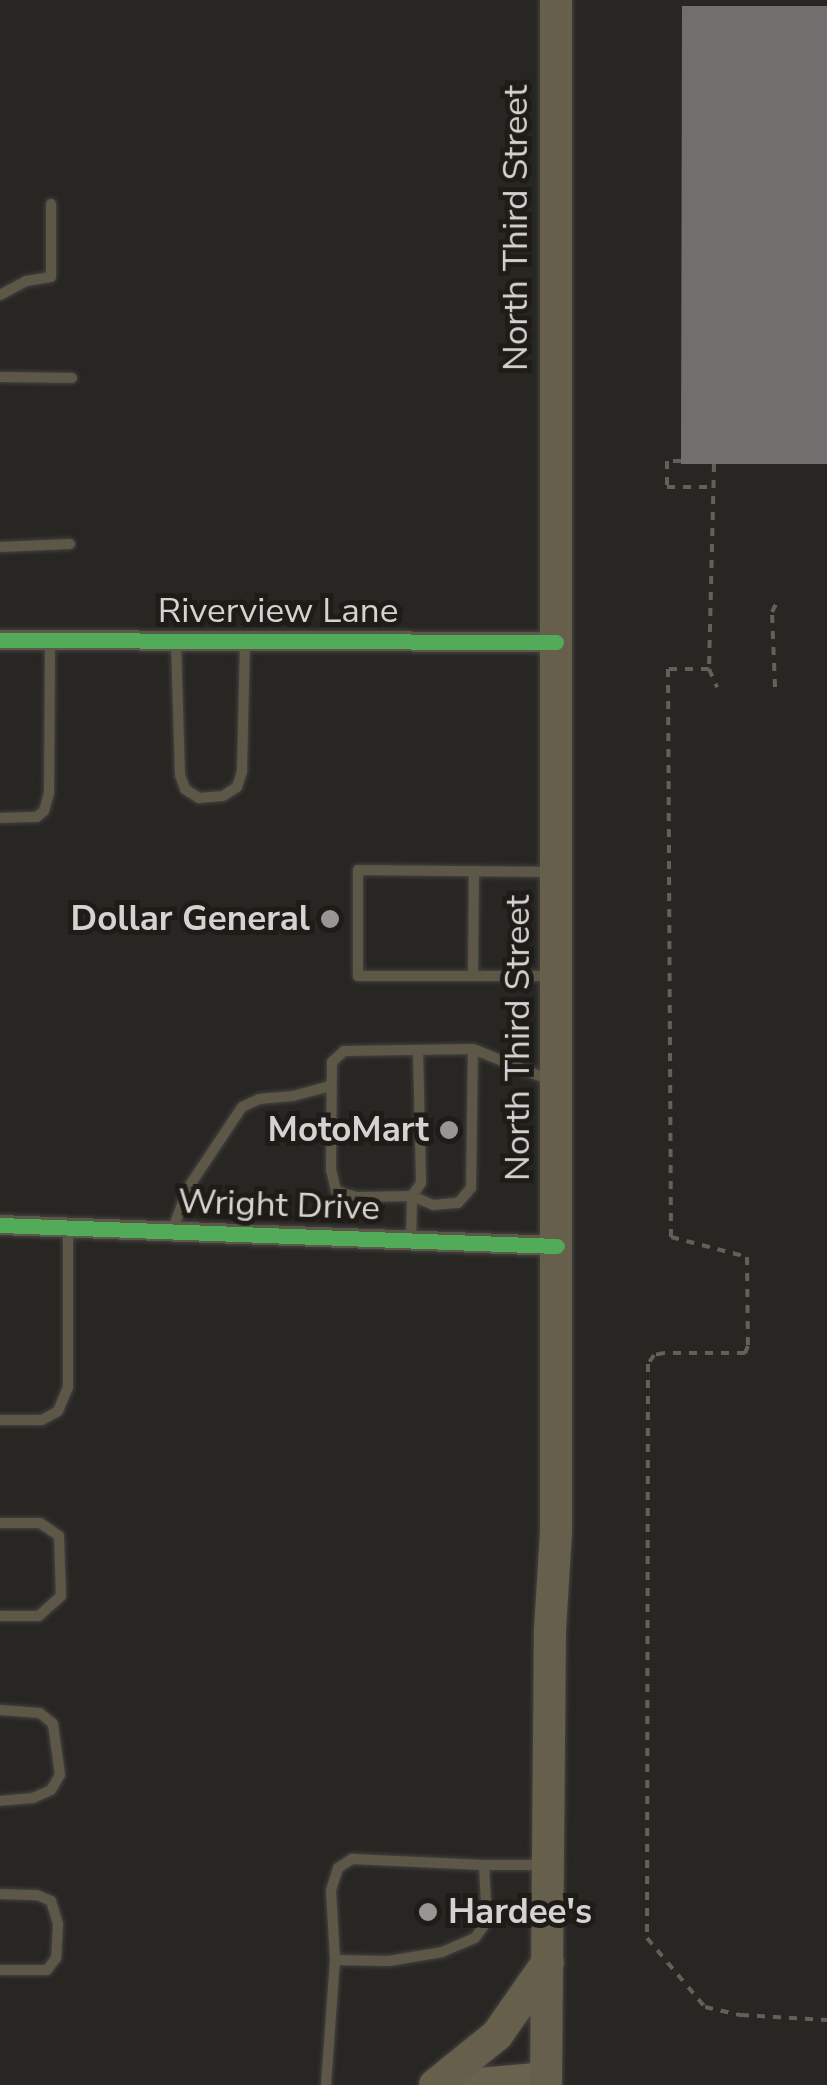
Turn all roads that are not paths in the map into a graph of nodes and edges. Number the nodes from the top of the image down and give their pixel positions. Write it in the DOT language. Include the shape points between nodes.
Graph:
graph roads {
  1 [pos="556,0"];
  2 [pos="51,204"];
  3 [pos="0,295"];
  4 [pos="0,376"];
  5 [pos="72,378"];
  6 [pos="70,544"];
  7 [pos="0,547"];
  8 [pos="0,640"];
  9 [pos="50,640"];
  10 [pos="176,641"];
  11 [pos="245,641"];
  12 [pos="556,642"];
  13 [pos="0,818"];
  14 [pos="474,872"];
  15 [pos="559,872"];
  16 [pos="473,976"];
  17 [pos="558,976"];
  18 [pos="418,1050"];
  19 [pos="473,1050"];
  20 [pos="558,1084"];
  21 [pos="331,1086"];
  22 [pos="412,1196"];
  23 [pos="0,1225"];
  24 [pos="68,1228"];
  25 [pos="172,1231"];
  26 [pos="411,1241"];
  27 [pos="556,1246"];
  28 [pos="0,1420"];
  29 [pos="0,1522"];
  30 [pos="0,1616"];
  31 [pos="0,1710"];
  32 [pos="0,1800"];
  33 [pos="484,1865"];
  34 [pos="550,1866"];
  35 [pos="0,1894"];
  36 [pos="335,1960"];
  37 [pos="548,1962"];
  38 [pos="0,1970"];
  39 [pos="548,2082"];
  40 [pos="326,2085"];
  41 [pos="435,2085"];
  42 [pos="445,2085"];
  1 -- 12 [label="main road, North Third Street"];
  2 -- 3 [label="lane" via="51,277"];
  4 -- 5 [label="lane"];
  6 -- 7 [label="lane"];
  8 -- 9 [label="street, Riverview Lane"];
  9 -- 10 [label="street, Riverview Lane"];
  9 -- 13 [label="lane" via="44,811 37,818"];
  10 -- 11 [label="street, Riverview Lane"];
  10 -- 11 [label="lane" via="180,775 185,789 199,798 223,796 237,787 242,772"];
  11 -- 12 [label="street, Riverview Lane"];
  12 -- 15 [label="main road, North Third Street"];
  14 -- 15 [label="lane"];
  14 -- 16 [label="lane"];
  14 -- 16 [label="lane" via="358,870 358,976"];
  15 -- 17 [label="main road, North Third Street"];
  16 -- 17 [label="lane"];
  17 -- 20 [label="main road, North Third Street"];
  18 -- 19 [label="lane"];
  18 -- 21 [label="lane" via="344,1051 332,1062"];
  18 -- 22 [label="lane" via="421,1183"];
  19 -- 20 [label="lane"];
  19 -- 22 [label="lane" via="471,1188 458,1202 426,1205"];
  20 -- 27 [label="main road, North Third Street"];
  21 -- 22 [label="lane" via="336,1191"];
  21 -- 25 [label="lane" via="242,1107 188,1188"];
  22 -- 26 [label="lane"];
  23 -- 24 [label="street, Wright Drive"];
  24 -- 25 [label="street, Wright Drive"];
  24 -- 28 [label="lane" via="68,1386 58,1411 42,1420"];
  25 -- 26 [label="street, Wright Drive"];
  26 -- 27 [label="street, Wright Drive"];
  27 -- 34 [label="main road, North Third Street"];
  29 -- 30 [label="lane" via="40,1523 59,1536 61,1596 39,1616"];
  31 -- 32 [label="lane" via="40,1714 53,1724 60,1775 33,1798"];
  33 -- 34 [label="lane"];
  33 -- 36 [label="lane" via="487,1920 475,1938 389,1962"];
  33 -- 36 [label="lane" via="352,1858 338,1868 332,1890"];
  34 -- 37 [label="main road, North Third Street"];
  35 -- 38 [label="lane" via="51,1900 56,1958 47,1970"];
  36 -- 40 [label="lane"];
  37 -- 39 [label="main road, North Third Street"];
  37 -- 41 [label="main road" via="497,2035"];
  39 -- 42 [label="main road"];
}
